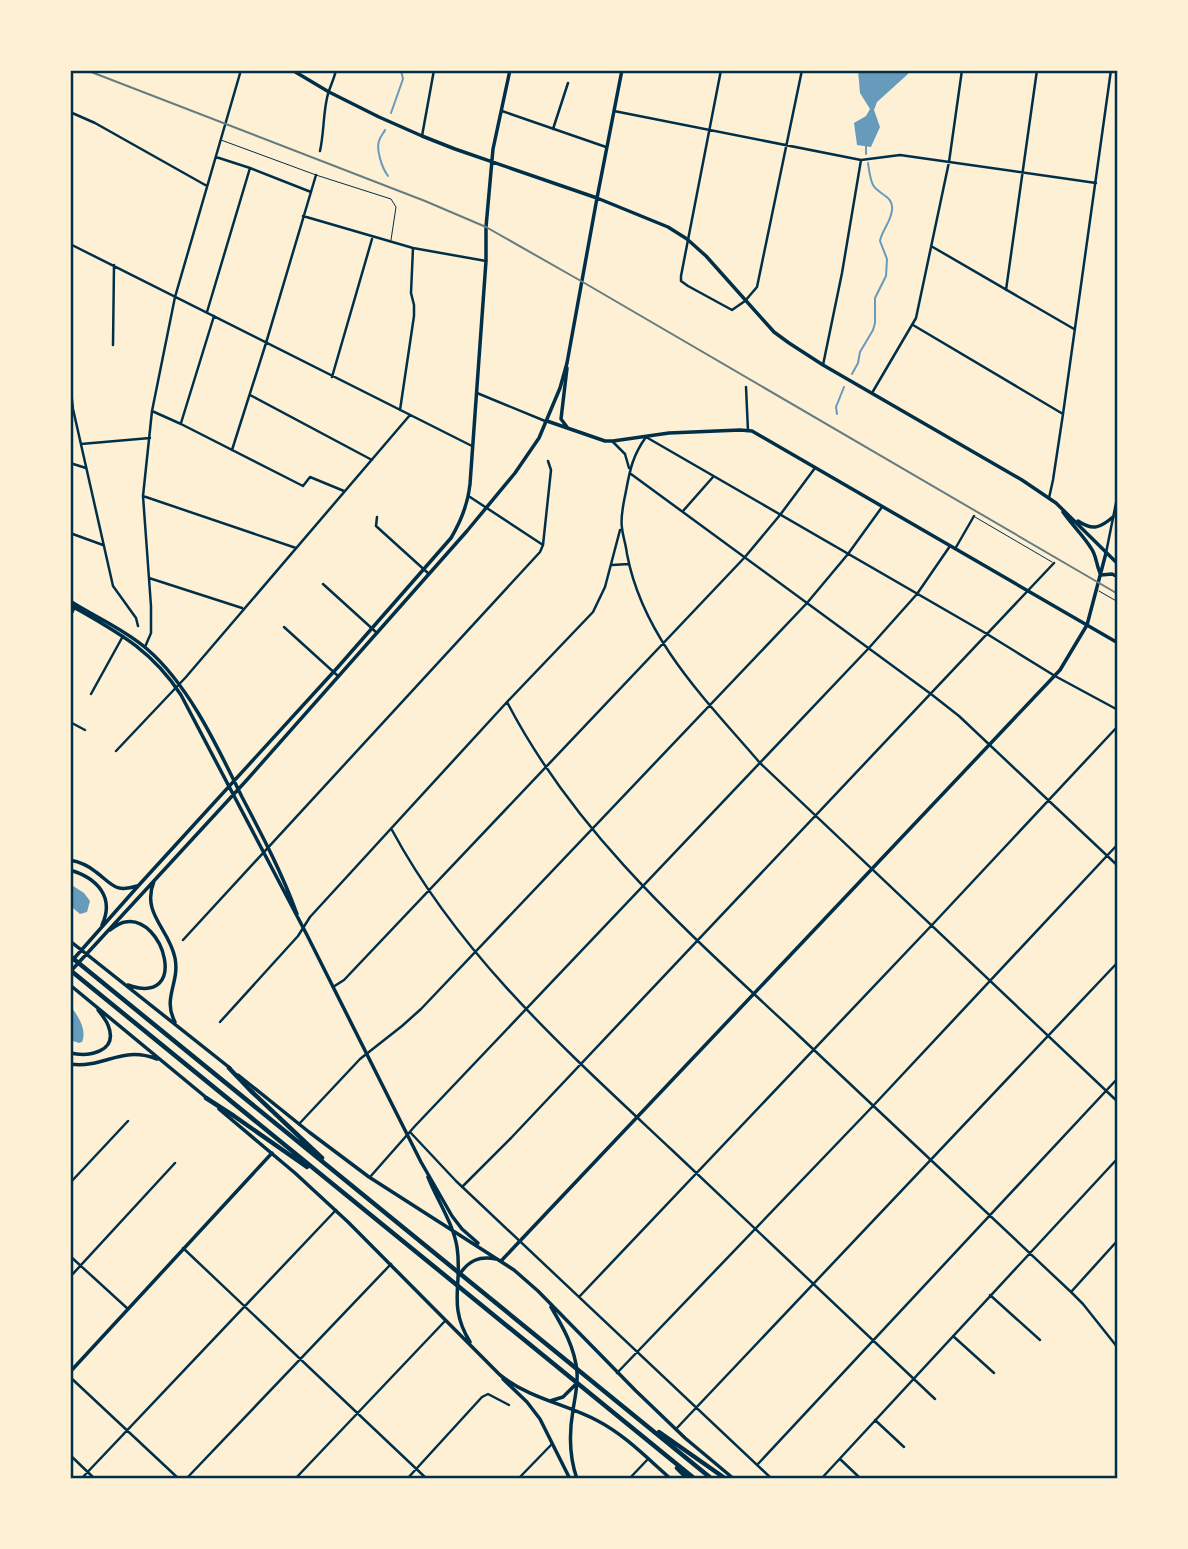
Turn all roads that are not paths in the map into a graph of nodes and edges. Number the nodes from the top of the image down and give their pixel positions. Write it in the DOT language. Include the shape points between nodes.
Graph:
graph roads {
  1 [pos="241,70"];
  2 [pos="292,70"];
  3 [pos="336,70"];
  4 [pos="434,70"];
  5 [pos="510,70"];
  6 [pos="622,70"];
  7 [pos="721,70"];
  8 [pos="802,70"];
  9 [pos="962,70"];
  10 [pos="1037,70"];
  11 [pos="1111,70"];
  12 [pos="568,83"];
  13 [pos="329,92"];
  14 [pos="502,111"];
  15 [pos="614,111"];
  16 [pos="70,112"];
  17 [pos="553,129"];
  18 [pos="709,130"];
  19 [pos="422,136"];
  20 [pos="221,140"];
  21 [pos="786,145"];
  22 [pos="606,147"];
  23 [pos="320,151"];
  24 [pos="216,157"];
  25 [pos="861,160"];
  26 [pos="492,162"];
  27 [pos="949,162"];
  28 [pos="250,167"];
  29 [pos="1022,172"];
  30 [pos="316,175"];
  31 [pos="1096,183"];
  32 [pos="207,186"];
  33 [pos="311,192"];
  34 [pos="597,198"];
  35 [pos="303,216"];
  36 [pos="373,237"];
  37 [pos="687,239"];
  38 [pos="390,242"];
  39 [pos="70,244"];
  40 [pos="931,246"];
  41 [pos="412,248"];
  42 [pos="486,261"];
  43 [pos="114,265"];
  44 [pos="1006,290"];
  45 [pos="175,296"];
  46 [pos="745,301"];
  47 [pos="207,312"];
  48 [pos="214,316"];
  49 [pos="913,325"];
  50 [pos="1075,330"];
  51 [pos="266,343"];
  52 [pos="113,345"];
  53 [pos="567,364"];
  54 [pos="823,365"];
  55 [pos="332,377"];
  56 [pos="70,383"];
  57 [pos="746,387"];
  58 [pos="477,393"];
  59 [pos="872,393"];
  60 [pos="250,395"];
  61 [pos="400,410"];
  62 [pos="152,411"];
  63 [pos="1063,414"];
  64 [pos="410,415"];
  65 [pos="547,421"];
  66 [pos="181,424"];
  67 [pos="568,429"];
  68 [pos="748,430"];
  69 [pos="646,437"];
  70 [pos="150,438"];
  71 [pos="613,441"];
  72 [pos="81,444"];
  73 [pos="472,446"];
  74 [pos="232,450"];
  75 [pos="372,460"];
  76 [pos="548,461"];
  77 [pos="70,463"];
  78 [pos="86,468"];
  79 [pos="815,468"];
  80 [pos="630,474"];
  81 [pos="714,476"];
  82 [pos="344,491"];
  83 [pos="1118,493"];
  84 [pos="143,496"];
  85 [pos="469,496"];
  86 [pos="1049,498"];
  87 [pos="1117,500"];
  88 [pos="1056,503"];
  89 [pos="882,507"];
  90 [pos="486,508"];
  91 [pos="683,512"];
  92 [pos="1065,512"];
  93 [pos="780,515"];
  94 [pos="974,516"];
  95 [pos="377,517"];
  96 [pos="1113,517"];
  97 [pos="621,527"];
  98 [pos="70,533"];
  99 [pos="103,545"];
  100 [pos="542,545"];
  101 [pos="952,547"];
  102 [pos="296,548"];
  103 [pos="1106,553"];
  104 [pos="848,554"];
  105 [pos="745,557"];
  106 [pos="1054,563"];
  107 [pos="629,564"];
  108 [pos="1118,564"];
  109 [pos="612,565"];
  110 [pos="424,569"];
  111 [pos="429,574"];
  112 [pos="1101,575"];
  113 [pos="1118,577"];
  114 [pos="149,578"];
  115 [pos="323,584"];
  116 [pos="1097,590"];
  117 [pos="1027,591"];
  118 [pos="917,594"];
  119 [pos="1118,602"];
  120 [pos="807,603"];
  121 [pos="73,605"];
  122 [pos="244,608"];
  123 [pos="70,617"];
  124 [pos="1087,625"];
  125 [pos="138,626"];
  126 [pos="284,627"];
  127 [pos="372,629"];
  128 [pos="377,633"];
  129 [pos="987,634"];
  130 [pos="124,635"];
  131 [pos="1118,643"];
  132 [pos="662,644"];
  133 [pos="144,649"];
  134 [pos="868,649"];
  135 [pos="333,672"];
  136 [pos="1055,676"];
  137 [pos="338,677"];
  138 [pos="177,685"];
  139 [pos="91,694"];
  140 [pos="930,694"];
  141 [pos="508,702"];
  142 [pos="709,705"];
  143 [pos="1118,710"];
  144 [pos="197,718"];
  145 [pos="70,722"];
  146 [pos="1118,726"];
  147 [pos="85,730"];
  148 [pos="990,746"];
  149 [pos="116,751"];
  150 [pos="760,763"];
  151 [pos="546,766"];
  152 [pos="234,780"];
  153 [pos="229,786"];
  154 [pos="238,789"];
  155 [pos="233,794"];
  156 [pos="1049,801"];
  157 [pos="815,816"];
  158 [pos="592,829"];
  159 [pos="392,830"];
  160 [pos="1118,844"];
  161 [pos="268,848"];
  162 [pos="264,853"];
  163 [pos="1107,856"];
  164 [pos="70,860"];
  165 [pos="1118,866"];
  166 [pos="873,869"];
  167 [pos="70,870"];
  168 [pos="156,877"];
  169 [pos="139,885"];
  170 [pos="643,887"];
  171 [pos="428,891"];
  172 [pos="300,921"];
  173 [pos="932,925"];
  174 [pos="303,928"];
  175 [pos="99,930"];
  176 [pos="104,934"];
  177 [pos="183,940"];
  178 [pos="70,941"];
  179 [pos="697,941"];
  180 [pos="475,953"];
  181 [pos="70,956"];
  182 [pos="1118,962"];
  183 [pos="70,963"];
  184 [pos="70,971"];
  185 [pos="990,981"];
  186 [pos="123,983"];
  187 [pos="70,985"];
  188 [pos="333,987"];
  189 [pos="755,994"];
  190 [pos="93,1003"];
  191 [pos="526,1010"];
  192 [pos="220,1022"];
  193 [pos="176,1024"];
  194 [pos="1048,1036"];
  195 [pos="813,1050"];
  196 [pos="70,1053"];
  197 [pos="366,1054"];
  198 [pos="160,1061"];
  199 [pos="70,1064"];
  200 [pos="581,1064"];
  201 [pos="229,1068"];
  202 [pos="1118,1078"];
  203 [pos="1106,1091"];
  204 [pos="206,1098"];
  205 [pos="1118,1102"];
  206 [pos="873,1106"];
  207 [pos="638,1118"];
  208 [pos="128,1121"];
  209 [pos="299,1125"];
  210 [pos="409,1133"];
  211 [pos="272,1153"];
  212 [pos="1118,1158"];
  213 [pos="931,1161"];
  214 [pos="422,1162"];
  215 [pos="175,1163"];
  216 [pos="697,1173"];
  217 [pos="369,1177"];
  218 [pos="326,1178"];
  219 [pos="348,1182"];
  220 [pos="70,1183"];
  221 [pos="462,1187"];
  222 [pos="336,1210"];
  223 [pos="990,1216"];
  224 [pos="755,1229"];
  225 [pos="452,1230"];
  226 [pos="1118,1240"];
  227 [pos="520,1241"];
  228 [pos="183,1248"];
  229 [pos="487,1251"];
  230 [pos="1029,1253"];
  231 [pos="70,1256"];
  232 [pos="502,1260"];
  233 [pos="391,1264"];
  234 [pos="81,1266"];
  235 [pos="70,1277"];
  236 [pos="457,1280"];
  237 [pos="814,1284"];
  238 [pos="1071,1292"];
  239 [pos="990,1295"];
  240 [pos="579,1297"];
  241 [pos="546,1300"];
  242 [pos="244,1307"];
  243 [pos="128,1309"];
  244 [pos="446,1319"];
  245 [pos="953,1336"];
  246 [pos="1040,1340"];
  247 [pos="873,1341"];
  248 [pos="1118,1348"];
  249 [pos="474,1349"];
  250 [pos="638,1352"];
  251 [pos="301,1359"];
  252 [pos="617,1373"];
  253 [pos="995,1373"];
  254 [pos="70,1375"];
  255 [pos="500,1375"];
  256 [pos="914,1379"];
  257 [pos="577,1384"];
  258 [pos="935,1399"];
  259 [pos="548,1401"];
  260 [pos="509,1405"];
  261 [pos="697,1408"];
  262 [pos="573,1411"];
  263 [pos="357,1414"];
  264 [pos="641,1420"];
  265 [pos="875,1420"];
  266 [pos="676,1429"];
  267 [pos="127,1431"];
  268 [pos="553,1444"];
  269 [pos="904,1447"];
  270 [pos="662,1452"];
  271 [pos="70,1455"];
  272 [pos="648,1459"];
  273 [pos="840,1459"];
  274 [pos="757,1465"];
  275 [pos="416,1469"];
  276 [pos="88,1472"];
  277 [pos="81,1479"];
  278 [pos="95,1479"];
  279 [pos="179,1479"];
  280 [pos="186,1479"];
  281 [pos="295,1479"];
  282 [pos="407,1479"];
  283 [pos="427,1479"];
  284 [pos="518,1479"];
  285 [pos="569,1479"];
  286 [pos="577,1479"];
  287 [pos="629,1479"];
  288 [pos="671,1479"];
  289 [pos="688,1479"];
  290 [pos="695,1479"];
  291 [pos="712,1479"];
  292 [pos="726,1479"];
  293 [pos="734,1479"];
  294 [pos="772,1479"];
  295 [pos="821,1479"];
  296 [pos="861,1479"];
  1 -- 20 [label="street"];
  2 -- 13 [label="main road"];
  3 -- 13 [label="street"];
  4 -- 19 [label="street"];
  5 -- 14 [label="main road"];
  6 -- 15 [label="main road"];
  7 -- 18 [label="street"];
  8 -- 21 [label="street"];
  9 -- 27 [label="street"];
  10 -- 29 [label="street"];
  11 -- 31 [label="street"];
  12 -- 17 [label="street"];
  13 -- 19 [label="main road"];
  13 -- 23 [label="street"];
  14 -- 17 [label="street"];
  14 -- 26 [label="main road"];
  15 -- 18 [label="street"];
  15 -- 22 [label="main road"];
  16 -- 32 [label="street"];
  17 -- 22 [label="street"];
  18 -- 21 [label="street"];
  18 -- 37 [label="street"];
  19 -- 26 [label="main road"];
  20 -- 24 [label="street"];
  20 -- 30 [label="lane"];
  21 -- 25 [label="street"];
  21 -- 46 [label="street" via="757,287"];
  22 -- 34 [label="main road"];
  24 -- 28 [label="street"];
  24 -- 32 [label="street"];
  25 -- 27 [label="street" via="900,155"];
  25 -- 54 [label="street"];
  26 -- 34 [label="main road"];
  26 -- 42 [label="main road"];
  27 -- 29 [label="street"];
  27 -- 40 [label="street"];
  28 -- 33 [label="street"];
  28 -- 47 [label="street"];
  29 -- 31 [label="street"];
  29 -- 44 [label="street"];
  30 -- 33 [label="street"];
  30 -- 38 [label="lane" via="391,199 396,213"];
  31 -- 50 [label="street"];
  32 -- 45 [label="street"];
  33 -- 35 [label="street"];
  34 -- 37 [label="main road"];
  34 -- 53 [label="main road"];
  35 -- 36 [label="street"];
  35 -- 51 [label="street"];
  36 -- 38 [label="street"];
  36 -- 55 [label="street"];
  37 -- 46 [label="main road"];
  37 -- 46 [label="street" via="681,281 732,310"];
  38 -- 41 [label="street"];
  39 -- 43 [label="street"];
  40 -- 44 [label="street"];
  40 -- 49 [label="street"];
  41 -- 42 [label="street"];
  41 -- 61 [label="street" via="414,316"];
  42 -- 58 [label="main road"];
  43 -- 45 [label="street"];
  43 -- 52 [label="street"];
  44 -- 50 [label="street"];
  45 -- 47 [label="street"];
  45 -- 62 [label="street"];
  46 -- 54 [label="main road" via="775,332"];
  47 -- 48 [label="street"];
  48 -- 51 [label="street"];
  48 -- 66 [label="street"];
  49 -- 59 [label="street"];
  49 -- 63 [label="street"];
  50 -- 63 [label="street"];
  51 -- 55 [label="street"];
  51 -- 60 [label="street"];
  53 -- 65 [label="main road"];
  53 -- 67 [label="main road" via="561,419"];
  54 -- 59 [label="main road"];
  55 -- 61 [label="street"];
  56 -- 72 [label="street"];
  57 -- 68 [label="street"];
  58 -- 65 [label="street"];
  58 -- 73 [label="main road"];
  59 -- 86 [label="main road"];
  60 -- 74 [label="street"];
  60 -- 75 [label="street"];
  61 -- 64 [label="street"];
  62 -- 66 [label="street"];
  62 -- 70 [label="street"];
  63 -- 86 [label="street"];
  64 -- 73 [label="street"];
  64 -- 75 [label="street"];
  65 -- 67 [label="main road"];
  65 -- 90 [label="main road" via="529,455"];
  66 -- 74 [label="street"];
  67 -- 71 [label="main road"];
  68 -- 69 [label="main road"];
  68 -- 79 [label="main road"];
  69 -- 71 [label="main road"];
  69 -- 80 [label="street"];
  69 -- 81 [label="street"];
  70 -- 72 [label="street"];
  70 -- 84 [label="street"];
  71 -- 80 [label="street" via="628,459"];
  72 -- 78 [label="street"];
  73 -- 85 [label="main road"];
  74 -- 82 [label="street" via="303,486 310,477"];
  75 -- 82 [label="street"];
  76 -- 100 [label="street" via="551,470"];
  77 -- 78 [label="street"];
  78 -- 99 [label="street"];
  79 -- 89 [label="main road"];
  79 -- 93 [label="street"];
  80 -- 91 [label="street"];
  80 -- 97 [label="street"];
  81 -- 91 [label="street"];
  81 -- 93 [label="street"];
  82 -- 102 [label="street"];
  83 -- 87 [label="street"];
  84 -- 102 [label="street"];
  84 -- 114 [label="street"];
  85 -- 90 [label="street"];
  85 -- 110 [label="main road" via="459,526"];
  86 -- 88 [label="main road"];
  87 -- 96 [label="street"];
  88 -- 92 [label="main road"];
  88 -- 112 [label="main road" via="1091,548"];
  89 -- 101 [label="main road"];
  89 -- 104 [label="street"];
  90 -- 100 [label="street"];
  90 -- 111 [label="main road"];
  91 -- 105 [label="street"];
  92 -- 96 [label="main road" via="1094,528"];
  92 -- 103 [label="main road"];
  93 -- 104 [label="street"];
  93 -- 105 [label="street"];
  94 -- 101 [label="street"];
  94 -- 106 [label="lane"];
  95 -- 110 [label="street" via="376,526"];
  96 -- 103 [label="street"];
  97 -- 107 [label="street"];
  97 -- 109 [label="street"];
  98 -- 99 [label="street"];
  99 -- 125 [label="street" via="113,586"];
  100 -- 161 [label="street"];
  101 -- 117 [label="main road"];
  101 -- 118 [label="street"];
  102 -- 122 [label="street"];
  103 -- 108 [label="main road"];
  103 -- 112 [label="main road"];
  104 -- 118 [label="street"];
  104 -- 120 [label="street"];
  105 -- 120 [label="street"];
  105 -- 132 [label="street"];
  106 -- 117 [label="street"];
  107 -- 109 [label="street"];
  107 -- 132 [label="street"];
  109 -- 141 [label="street" via="593,612"];
  110 -- 111 [label="street"];
  110 -- 127 [label="main road"];
  111 -- 128 [label="main road"];
  112 -- 113 [label="main road"];
  112 -- 116 [label="main road"];
  114 -- 122 [label="street"];
  114 -- 133 [label="street" via="151,634"];
  115 -- 127 [label="street"];
  116 -- 119 [label="lane"];
  116 -- 124 [label="main road"];
  117 -- 124 [label="main road"];
  117 -- 129 [label="street"];
  118 -- 129 [label="street"];
  118 -- 134 [label="street"];
  120 -- 134 [label="street"];
  120 -- 142 [label="street"];
  121 -- 123 [label="street"];
  121 -- 130 [label="main road"];
  122 -- 138 [label="street"];
  124 -- 131 [label="main road"];
  124 -- 136 [label="main road"];
  126 -- 135 [label="street"];
  127 -- 128 [label="street"];
  127 -- 135 [label="main road"];
  128 -- 137 [label="main road"];
  129 -- 136 [label="street"];
  129 -- 140 [label="street"];
  130 -- 133 [label="main road"];
  130 -- 139 [label="street"];
  132 -- 142 [label="street"];
  132 -- 151 [label="street"];
  133 -- 138 [label="main road"];
  134 -- 140 [label="street"];
  134 -- 150 [label="street"];
  135 -- 137 [label="street"];
  135 -- 152 [label="main road"];
  136 -- 143 [label="street"];
  136 -- 148 [label="main road"];
  137 -- 154 [label="main road"];
  138 -- 144 [label="main road"];
  138 -- 149 [label="street"];
  140 -- 148 [label="street"];
  140 -- 157 [label="street"];
  141 -- 151 [label="street"];
  141 -- 159 [label="street"];
  142 -- 150 [label="street"];
  142 -- 158 [label="street"];
  144 -- 152 [label="main road"];
  144 -- 153 [label="main road"];
  145 -- 147 [label="street"];
  146 -- 156 [label="street"];
  148 -- 156 [label="street"];
  148 -- 166 [label="main road"];
  150 -- 157 [label="street"];
  150 -- 170 [label="street"];
  151 -- 158 [label="street"];
  151 -- 171 [label="street"];
  152 -- 153 [label="main road"];
  152 -- 154 [label="main road"];
  153 -- 155 [label="main road"];
  153 -- 169 [label="main road"];
  154 -- 155 [label="main road"];
  154 -- 161 [label="main road"];
  155 -- 162 [label="main road"];
  155 -- 168 [label="main road"];
  156 -- 163 [label="street"];
  156 -- 173 [label="street"];
  157 -- 166 [label="street"];
  157 -- 179 [label="street"];
  158 -- 170 [label="street"];
  158 -- 180 [label="street"];
  159 -- 171 [label="street"];
  159 -- 174 [label="street"];
  160 -- 163 [label="street"];
  161 -- 162 [label="street"];
  161 -- 172 [label="main road"];
  162 -- 172 [label="main road"];
  162 -- 177 [label="street"];
  163 -- 165 [label="street"];
  163 -- 185 [label="street"];
  164 -- 169 [label="main road" via="89,867 117,888"];
  166 -- 173 [label="street"];
  166 -- 189 [label="main road"];
  167 -- 175 [label="main road" via="89,878 104,895 107,911"];
  168 -- 176 [label="main road"];
  168 -- 193 [label="main road" via="150,901 174,957 169,1007"];
  169 -- 175 [label="main road"];
  170 -- 179 [label="street"];
  170 -- 191 [label="street"];
  171 -- 180 [label="street"];
  171 -- 188 [label="street"];
  172 -- 174 [label="main road"];
  173 -- 185 [label="street"];
  173 -- 195 [label="street"];
  174 -- 188 [label="main road"];
  174 -- 192 [label="street"];
  175 -- 183 [label="main road"];
  176 -- 184 [label="main road"];
  176 -- 186 [label="main road" via="123,922 135,923 157,940 163,953 166,972 157,985 142,989"];
  178 -- 186 [label="main road"];
  179 -- 189 [label="street"];
  179 -- 200 [label="street"];
  180 -- 191 [label="street"];
  180 -- 197 [label="street" via="421,1009"];
  181 -- 219 [label="highway"];
  182 -- 194 [label="street"];
  184 -- 218 [label="highway"];
  185 -- 194 [label="street"];
  185 -- 206 [label="street"];
  186 -- 193 [label="main road"];
  187 -- 190 [label="main road"];
  188 -- 197 [label="main road"];
  189 -- 195 [label="street"];
  189 -- 207 [label="main road"];
  190 -- 196 [label="main road" via="109,1027 109,1041 94,1054"];
  190 -- 198 [label="main road"];
  191 -- 200 [label="street"];
  191 -- 210 [label="street"];
  193 -- 201 [label="main road"];
  194 -- 203 [label="street"];
  194 -- 213 [label="street"];
  195 -- 206 [label="street"];
  195 -- 216 [label="street"];
  197 -- 209 [label="street"];
  197 -- 210 [label="main road"];
  198 -- 199 [label="main road" via="134,1054 88,1065"];
  198 -- 204 [label="main road"];
  200 -- 207 [label="street"];
  200 -- 221 [label="street"];
  201 -- 209 [label="main road"];
  201 -- 219 [label="highway"];
  202 -- 203 [label="street"];
  203 -- 205 [label="street"];
  203 -- 223 [label="street"];
  204 -- 211 [label="main road"];
  204 -- 218 [label="highway"];
  206 -- 213 [label="street"];
  206 -- 224 [label="street"];
  207 -- 216 [label="street"];
  207 -- 227 [label="main road"];
  208 -- 220 [label="street"];
  209 -- 217 [label="main road"];
  210 -- 214 [label="main road"];
  210 -- 217 [label="street"];
  210 -- 221 [label="street"];
  211 -- 222 [label="main road"];
  211 -- 228 [label="main road"];
  212 -- 230 [label="street"];
  213 -- 223 [label="street"];
  213 -- 237 [label="street"];
  214 -- 225 [label="main road"];
  214 -- 229 [label="main road" via="452,1216"];
  215 -- 234 [label="street"];
  216 -- 224 [label="street"];
  216 -- 240 [label="street"];
  217 -- 225 [label="main road"];
  218 -- 270 [label="highway"];
  219 -- 264 [label="highway"];
  221 -- 227 [label="street"];
  222 -- 233 [label="main road"];
  222 -- 242 [label="street"];
  223 -- 230 [label="street"];
  223 -- 247 [label="street"];
  224 -- 237 [label="street"];
  224 -- 250 [label="street"];
  225 -- 229 [label="main road"];
  225 -- 236 [label="main road"];
  226 -- 238 [label="street"];
  227 -- 232 [label="main road"];
  227 -- 240 [label="street"];
  228 -- 242 [label="street"];
  228 -- 243 [label="main road"];
  229 -- 232 [label="main road"];
  230 -- 238 [label="street"];
  230 -- 239 [label="street"];
  231 -- 234 [label="street"];
  232 -- 236 [label="main road" via="473,1260"];
  232 -- 241 [label="main road"];
  233 -- 244 [label="main road"];
  233 -- 251 [label="street"];
  234 -- 235 [label="street"];
  234 -- 243 [label="street"];
  236 -- 249 [label="main road" via="458,1317"];
  237 -- 247 [label="street"];
  237 -- 261 [label="street"];
  238 -- 248 [label="street"];
  239 -- 245 [label="street"];
  239 -- 246 [label="street"];
  240 -- 250 [label="street"];
  241 -- 252 [label="main road"];
  241 -- 257 [label="main road" via="573,1350"];
  242 -- 251 [label="street"];
  242 -- 267 [label="street"];
  243 -- 254 [label="main road"];
  244 -- 249 [label="main road"];
  244 -- 263 [label="street"];
  245 -- 253 [label="street"];
  245 -- 256 [label="street"];
  247 -- 256 [label="street"];
  247 -- 274 [label="street"];
  249 -- 255 [label="main road"];
  250 -- 252 [label="street"];
  250 -- 261 [label="street"];
  251 -- 263 [label="street"];
  251 -- 280 [label="street"];
  252 -- 266 [label="main road"];
  254 -- 267 [label="street"];
  255 -- 259 [label="main road"];
  255 -- 268 [label="main road" via="530,1405"];
  256 -- 258 [label="street"];
  256 -- 265 [label="street"];
  257 -- 259 [label="main road" via="563,1397"];
  257 -- 262 [label="main road"];
  259 -- 262 [label="main road"];
  260 -- 275 [label="street" via="488,1394 482,1397"];
  261 -- 266 [label="street"];
  261 -- 274 [label="street"];
  262 -- 272 [label="main road" via="607,1426"];
  262 -- 286 [label="main road" via="570,1447"];
  263 -- 275 [label="street"];
  263 -- 281 [label="street"];
  264 -- 291 [label="highway"];
  264 -- 292 [label="highway"];
  265 -- 269 [label="street"];
  265 -- 273 [label="street"];
  266 -- 293 [label="main road"];
  267 -- 276 [label="street"];
  267 -- 279 [label="street"];
  268 -- 284 [label="street"];
  268 -- 285 [label="main road"];
  270 -- 289 [label="highway"];
  270 -- 290 [label="highway"];
  271 -- 276 [label="street"];
  272 -- 287 [label="street"];
  272 -- 288 [label="main road"];
  273 -- 295 [label="street"];
  273 -- 296 [label="street"];
  274 -- 294 [label="street"];
  275 -- 282 [label="street"];
  275 -- 283 [label="street"];
  276 -- 277 [label="street"];
  276 -- 278 [label="street"];
}
